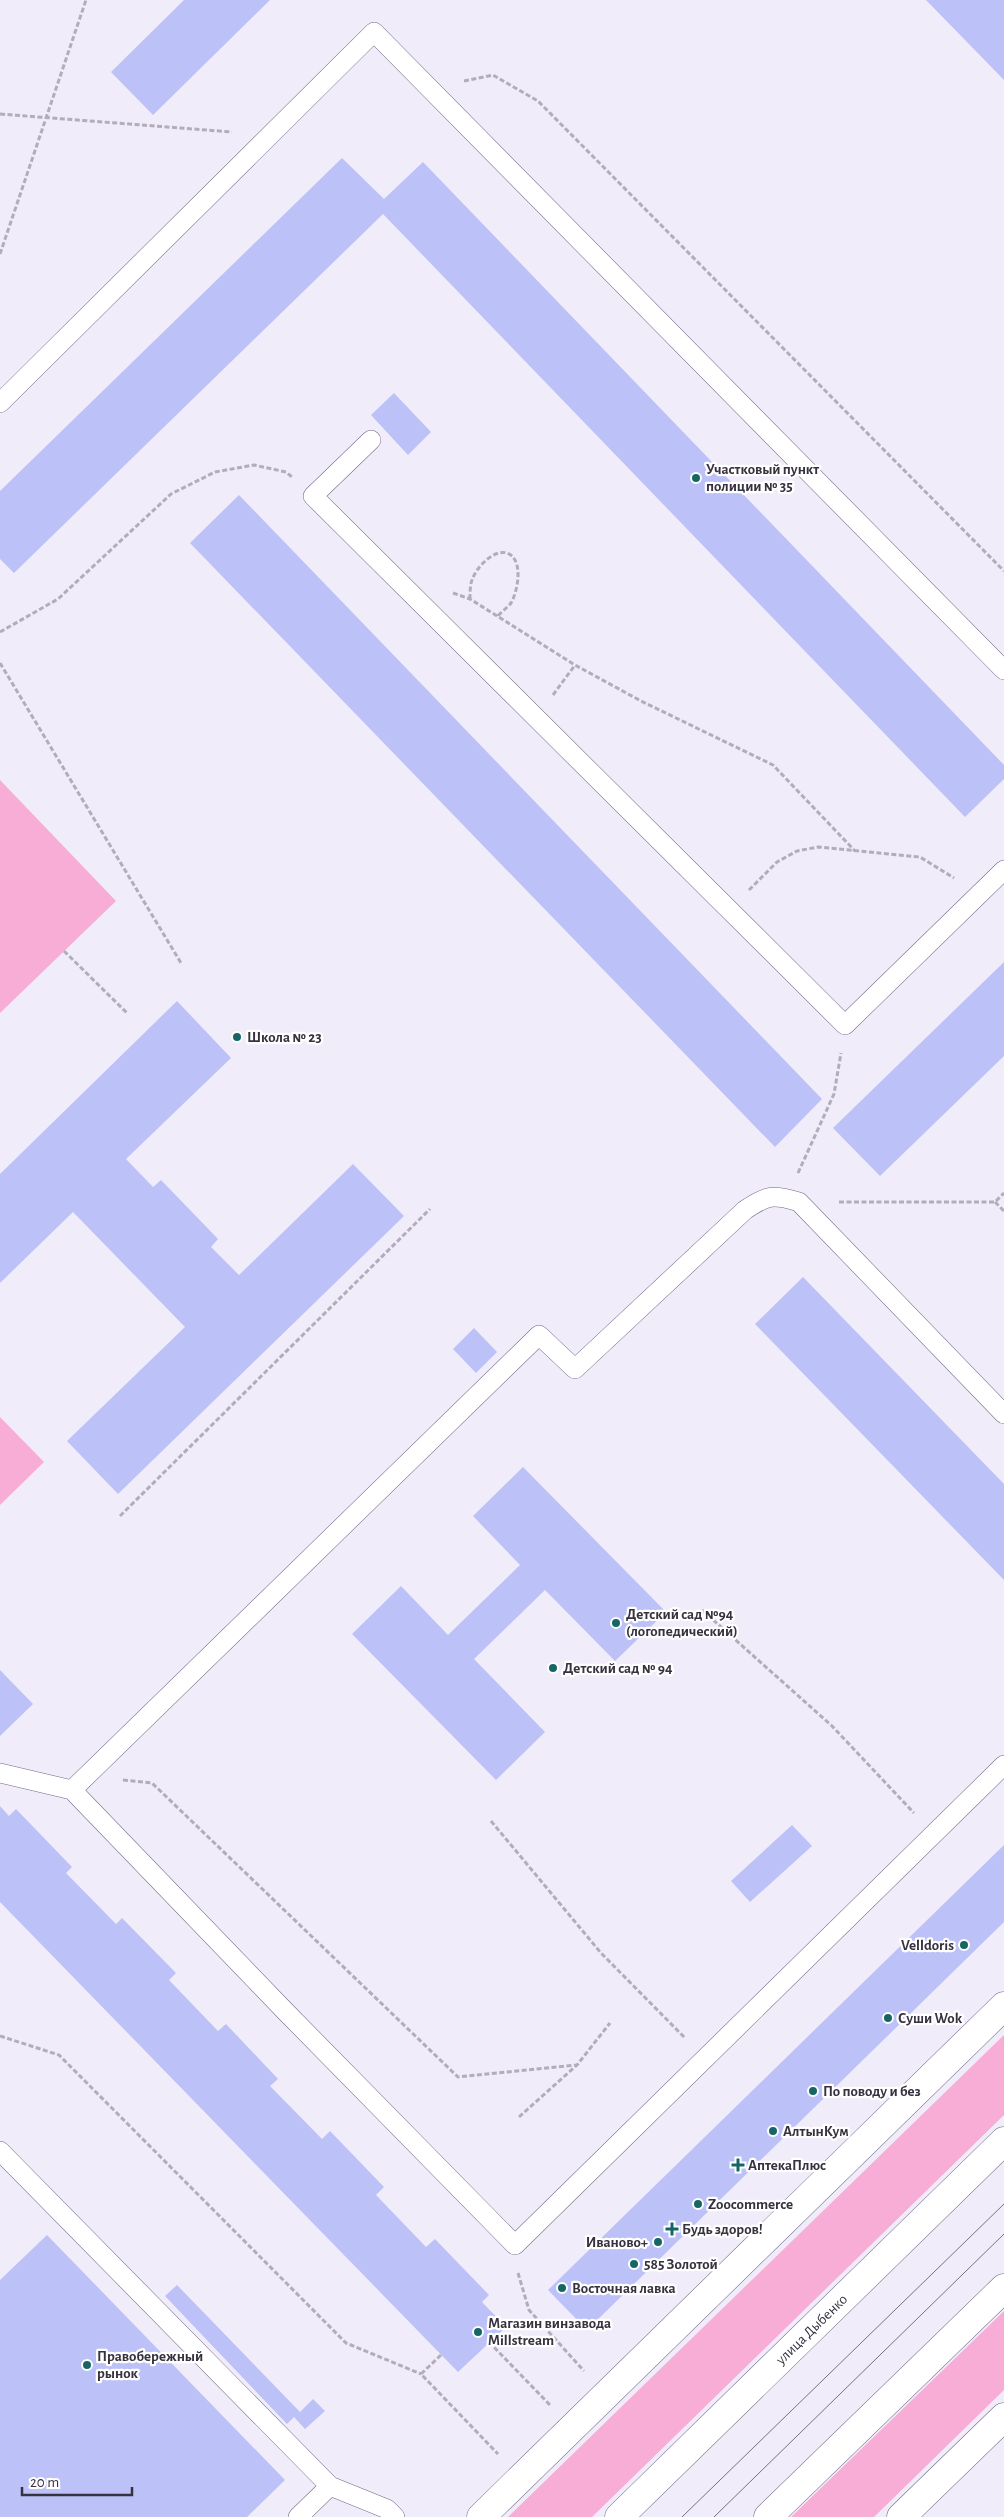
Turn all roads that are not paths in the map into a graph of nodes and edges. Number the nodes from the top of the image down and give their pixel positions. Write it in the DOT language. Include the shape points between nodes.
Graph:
graph roads {
  1 [pos="0,403"];
  2 [pos="371,440"];
  3 [pos="1004,670"];
  4 [pos="1004,870"];
  5 [pos="1004,1414"];
  6 [pos="1004,1765"];
  7 [pos="0,1773"];
  8 [pos="72,1790"];
  9 [pos="1004,2006"];
  10 [pos="1004,2141"];
  11 [pos="0,2151"];
  12 [pos="1004,2288"];
  13 [pos="1004,2417"];
  14 [pos="330,2486"];
  15 [pos="298,2517"];
  16 [pos="396,2517"];
  17 [pos="481,2517"];
  18 [pos="619,2517"];
  19 [pos="768,2517"];
  20 [pos="901,2517"];
  1 -- 3 [label="lane" via="374,32"];
  2 -- 4 [label="lane" via="313,496 845,1025"];
  5 -- 8 [label="lane" via="799,1202 779,1196 760,1200 745,1210 575,1369 539,1335"];
  6 -- 8 [label="lane" via="515,2245"];
  7 -- 8 [label="lane"];
  9 -- 17 [label="street"];
  10 -- 18 [label="street, улица Дыбенко"];
  11 -- 14 [label="lane"];
  12 -- 19 [label="street"];
  13 -- 20 [label="street"];
  14 -- 15 [label="lane"];
  14 -- 16 [label="lane" via="387,2509"];
}
